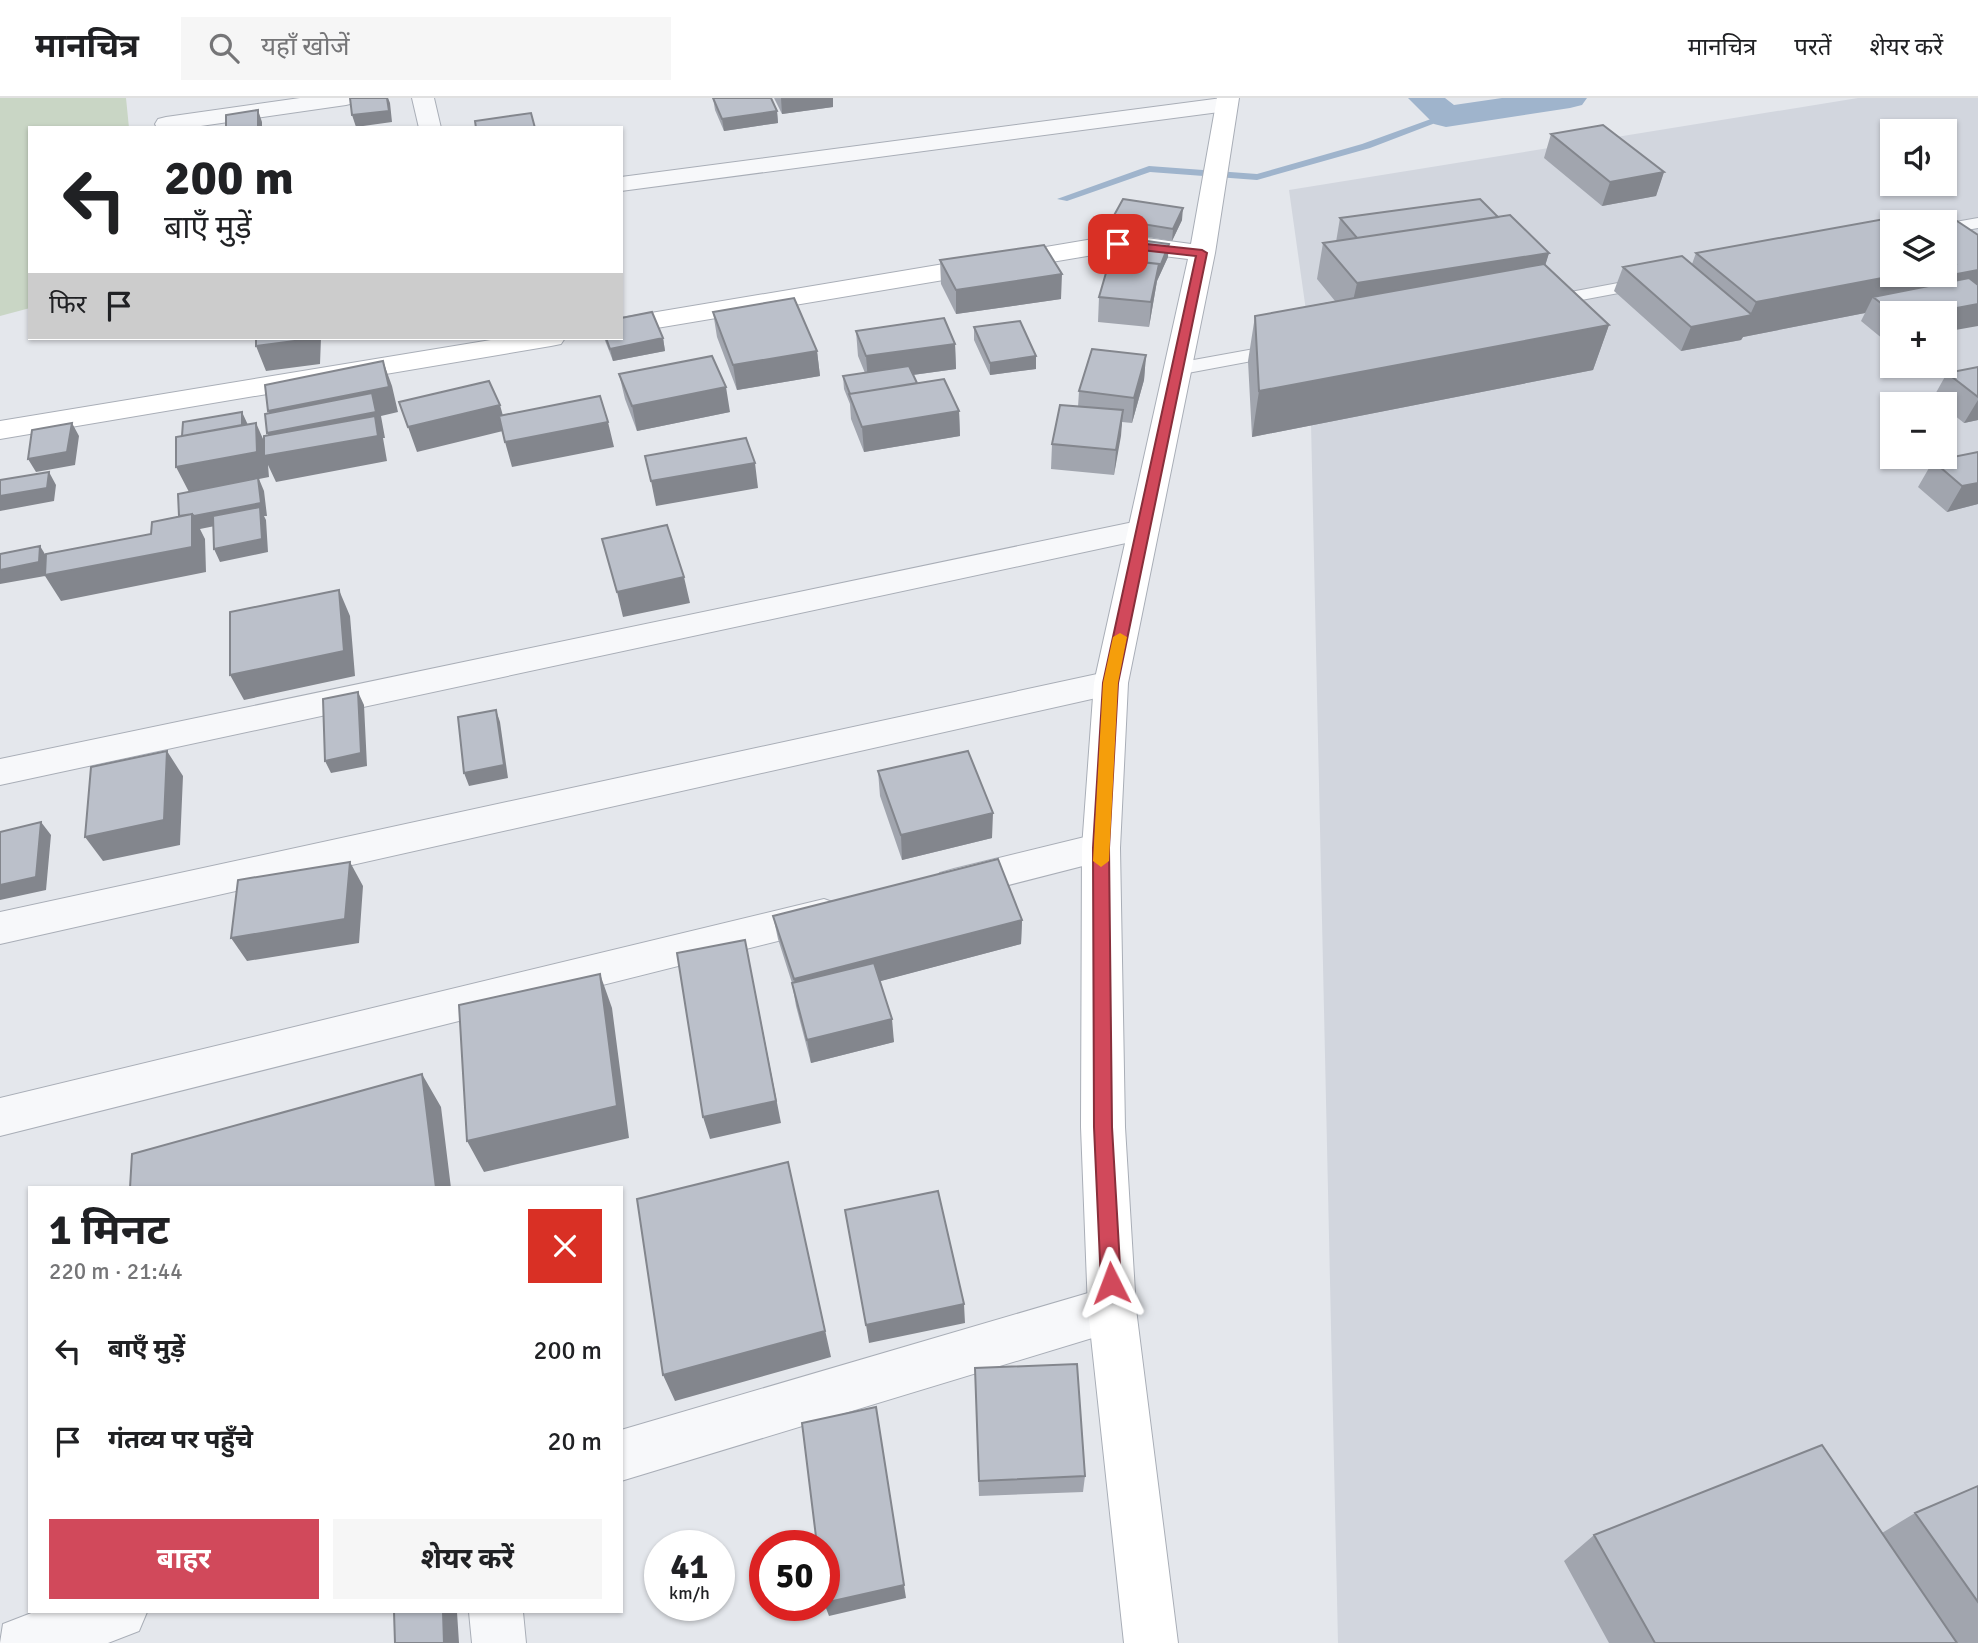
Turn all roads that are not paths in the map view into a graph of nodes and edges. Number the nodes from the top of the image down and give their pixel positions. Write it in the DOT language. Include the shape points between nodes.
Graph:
graph roads {
  1 [pos="165,98"];
  2 [pos="346,98"];
  3 [pos="423,98"];
  4 [pos="1227,101"];
  5 [pos="166,126"];
  6 [pos="430,126"];
  7 [pos="623,184"];
  8 [pos="1978,223"];
  9 [pos="1957,227"];
  10 [pos="1202,253"];
  11 [pos="1668,279"];
  12 [pos="1531,304"];
  13 [pos="623,326"];
  14 [pos="539,340"];
  15 [pos="1300,346"];
  16 [pos="1177,369"];
  17 [pos="0,430"];
  18 [pos="1143,530"];
  19 [pos="1111,683"];
  20 [pos="0,772"];
  21 [pos="1101,848"];
  22 [pos="924,891"];
  23 [pos="856,907"];
  24 [pos="0,928"];
  25 [pos="0,1116"];
  26 [pos="1112,1309"];
  27 [pos="623,1455"];
  28 [pos="496,1613"];
  29 [pos="99,1625"];
  30 [pos="22,1643"];
  31 [pos="499,1643"];
  32 [pos="1151,1643"];
  1 -- 5 [label="street"];
  2 -- 5 [label="street"];
  3 -- 6 [label="street"];
  4 -- 7 [label="street"];
  4 -- 10 [label="main road"];
  8 -- 9 [label="lane"];
  10 -- 13 [label="main road" via="1139,245 1099,246"];
  10 -- 16 [label="main road"];
  11 -- 12 [label="lane"];
  14 -- 17 [label="main road"];
  15 -- 16 [label="lane"];
  16 -- 18 [label="main road"];
  18 -- 19 [label="main road"];
  18 -- 20 [label="street"];
  19 -- 21 [label="main road"];
  19 -- 24 [label="street"];
  21 -- 22 [label="street"];
  21 -- 26 [label="main road" via="1103,1127"];
  23 -- 25 [label="street"];
  26 -- 27 [label="street"];
  26 -- 32 [label="main road"];
  28 -- 31 [label="street"];
  29 -- 30 [label="street"];
}
